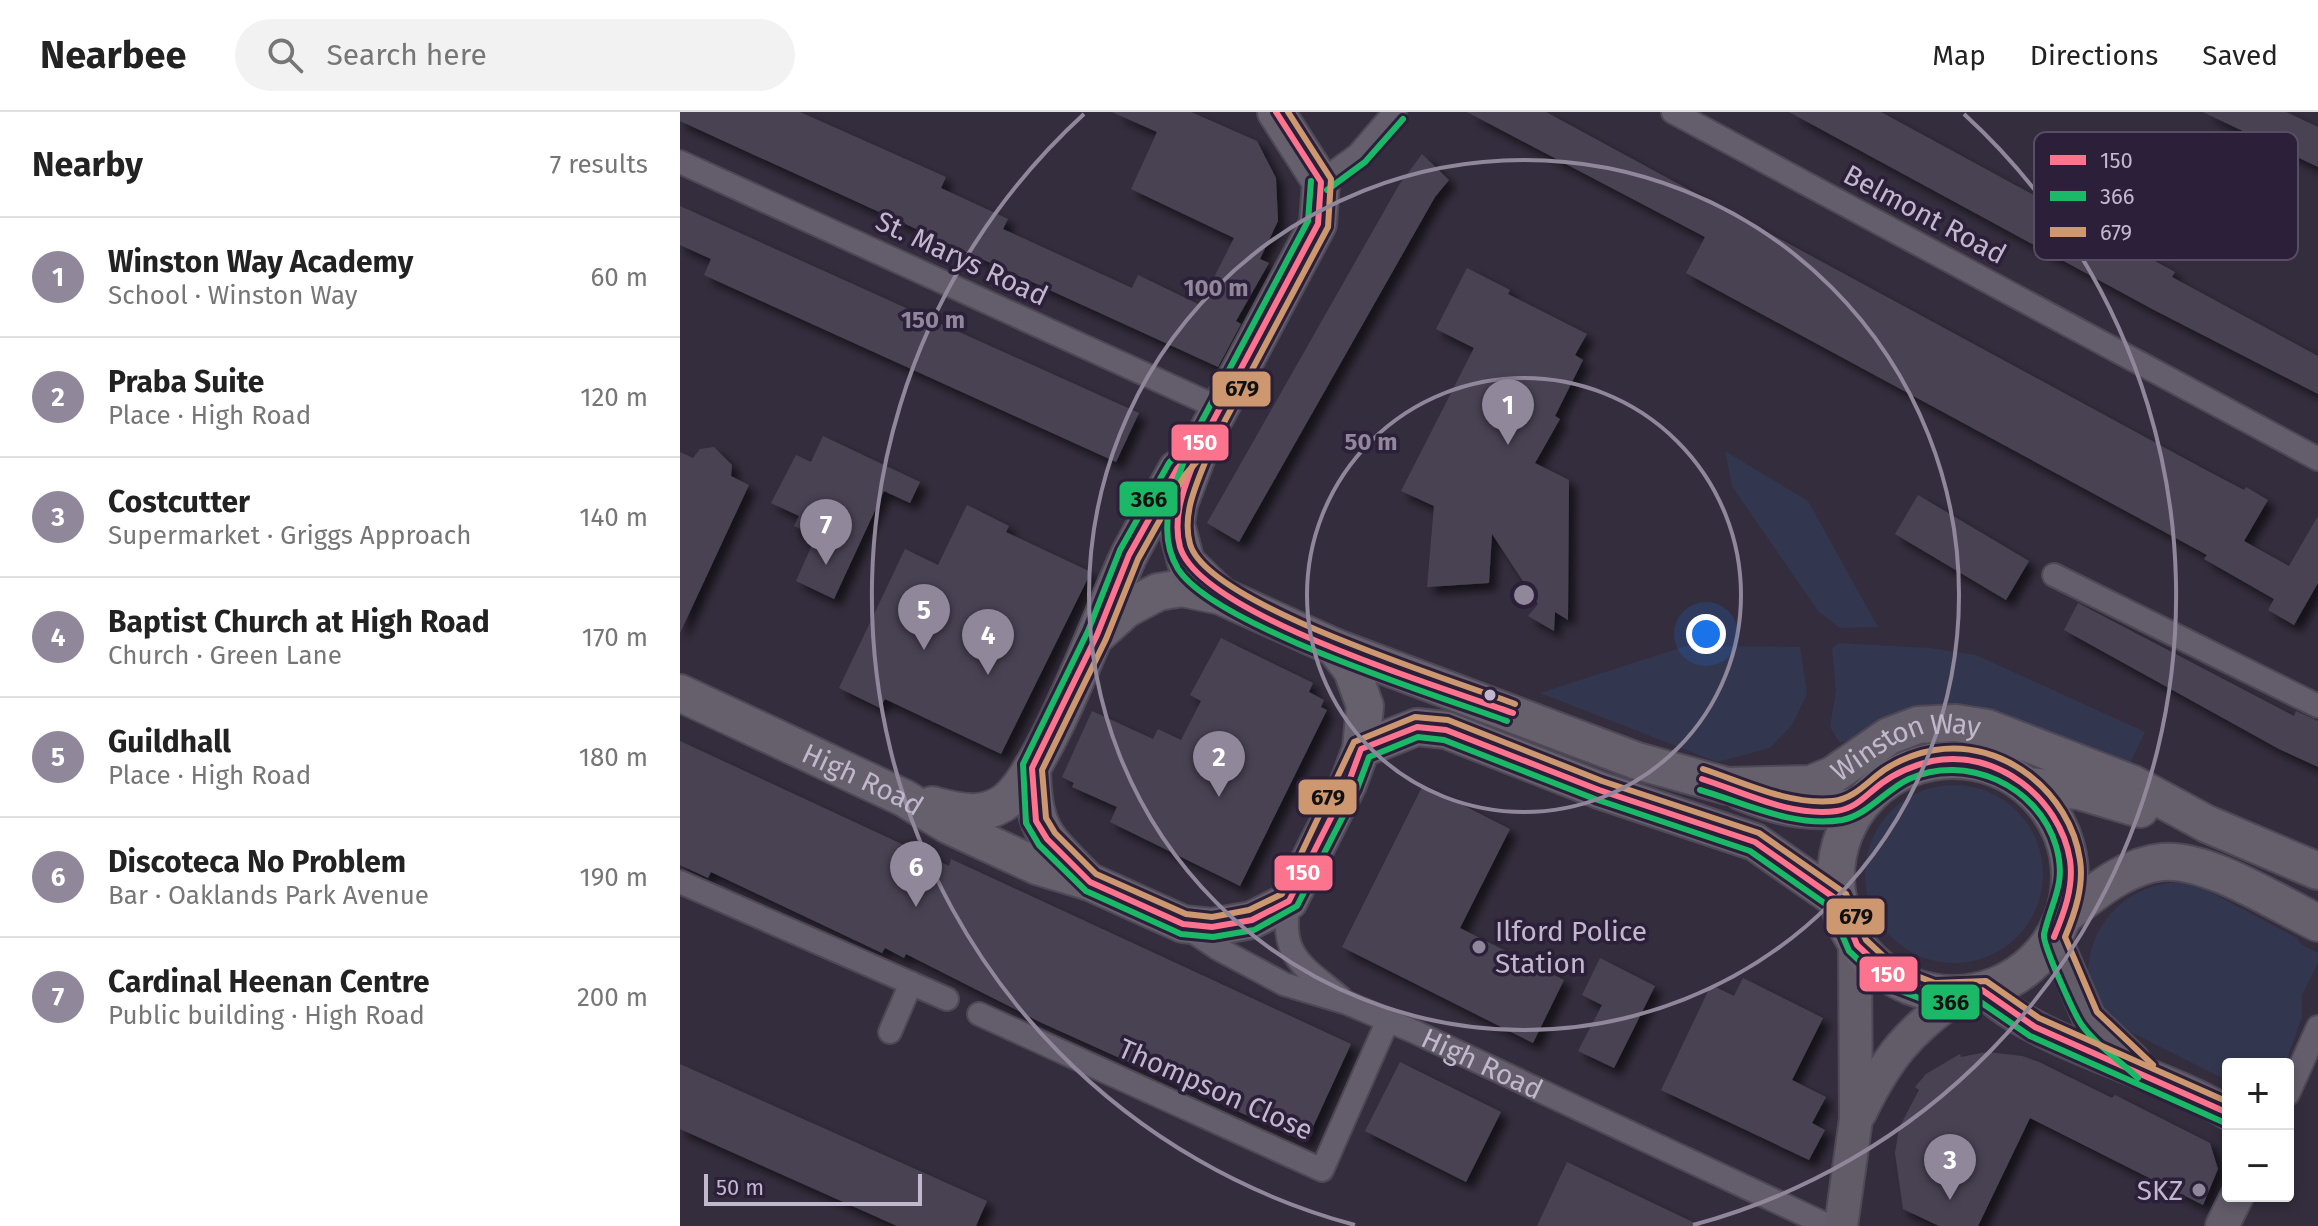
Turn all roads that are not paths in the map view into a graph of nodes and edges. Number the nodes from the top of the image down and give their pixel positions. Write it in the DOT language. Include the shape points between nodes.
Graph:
graph roads {
  1 [pos="1276,112"];
  2 [pos="1395,112"];
  3 [pos="1673,112"];
  4 [pos="680,162"];
  5 [pos="1321,182"];
  6 [pos="1212,423"];
  7 [pos="2318,459"];
  8 [pos="2054,575"];
  9 [pos="1221,596"];
  10 [pos="1097,635"];
  11 [pos="1320,640"];
  12 [pos="680,693"];
  13 [pos="2318,706"];
  14 [pos="1361,749"];
  15 [pos="1032,768"];
  16 [pos="1727,786"];
  17 [pos="2029,786"];
  18 [pos="904,798"];
  19 [pos="1860,805"];
  20 [pos="2207,824"];
  21 [pos="2318,871"];
  22 [pos="680,882"];
  23 [pos="1090,882"];
  24 [pos="1289,901"];
  25 [pos="1839,901"];
  26 [pos="2318,923"];
  27 [pos="1183,924"];
  28 [pos="2059,927"];
  29 [pos="1855,947"];
  30 [pos="911,983"];
  31 [pos="1970,993"];
  32 [pos="947,999"];
  33 [pos="1347,1003"];
  34 [pos="979,1014"];
  35 [pos="1388,1020"];
  36 [pos="2318,1027"];
  37 [pos="890,1032"];
  38 [pos="2145,1072"];
  39 [pos="2294,1081"];
  40 [pos="2222,1110"];
  41 [pos="1856,1119"];
  42 [pos="2234,1202"];
  43 [pos="1829,1226"];
  44 [pos="1841,1226"];
  45 [pos="2222,1226"];
  1 -- 5 [label="main road"];
  2 -- 5 [label="street" via="1358,155"];
  3 -- 7 [label="street, Belmont Road"];
  4 -- 6 [label="street, St. Marys Road"];
  5 -- 6 [label="main road" via="1318,224"];
  6 -- 9 [label="main road" via="1176,524 1186,562"];
  6 -- 10 [label="main road" via="1177,469 1129,555"];
  8 -- 13 [label="street"];
  9 -- 10 [label="main road" via="1182,588 1158,592 1126,609"];
  9 -- 11 [label="main road, Winston Way"];
  10 -- 15 [label="main road"];
  11 -- 14 [label="main road" via="1352,670 1365,706"];
  11 -- 16 [label="main road, Winston Way" via="1637,761"];
  12 -- 18 [label="main road, High Road"];
  14 -- 24 [label="main road"];
  14 -- 25 [label="main road" via="1417,727 1446,730 1599,790 1755,842"];
  15 -- 18 [label="main road" via="1005,803 987,811 959,812"];
  15 -- 23 [label="main road, High Road" via="1036,821"];
  16 -- 19 [label="main road" via="1800,812"];
  16 -- 20 [label="main road, Winston Way" via="1811,784 1889,736 1932,722 1956,723 2030,743 2133,784"];
  17 -- 19 [label="main road" via="1972,760 1940,760 1910,767 1882,783"];
  17 -- 20 [label="main road" via="2079,791"];
  17 -- 28 [label="main road" via="2048,807 2066,846 2071,888"];
  18 -- 23 [label="main road, High Road" via="948,825 1037,866"];
  19 -- 25 [label="main road" via="1844,834 1837,867"];
  20 -- 21 [label="main road, Winston Way"];
  22 -- 30 [label="street"];
  23 -- 27 [label="main road, High Road"];
  24 -- 27 [label="main road" via="1252,920 1212,927"];
  24 -- 33 [label="street, High Road" via="1285,925 1294,959"];
  25 -- 29 [label="main road"];
  26 -- 28 [label="main road" via="2203,868 2164,862 2134,869"];
  27 -- 33 [label="street, High Road" via="1284,984"];
  28 -- 31 [label="main road" via="2035,961 2010,979"];
  28 -- 38 [label="street" via="2089,1018"];
  29 -- 31 [label="main road" via="1902,984 1935,995"];
  29 -- 41 [label="street"];
  30 -- 32 [label="street"];
  30 -- 37 [label="street"];
  31 -- 38 [label="street"];
  31 -- 41 [label="street" via="1919,1023 1886,1061"];
  33 -- 35 [label="street, High Road"];
  34 -- 35 [label="street, Thompson Close" via="1322,1170"];
  35 -- 43 [label="street, High Road"];
  36 -- 39 [label="street"];
  38 -- 40 [label="street"];
  41 -- 44 [label="street"];
  42 -- 45 [label="street"];
}
